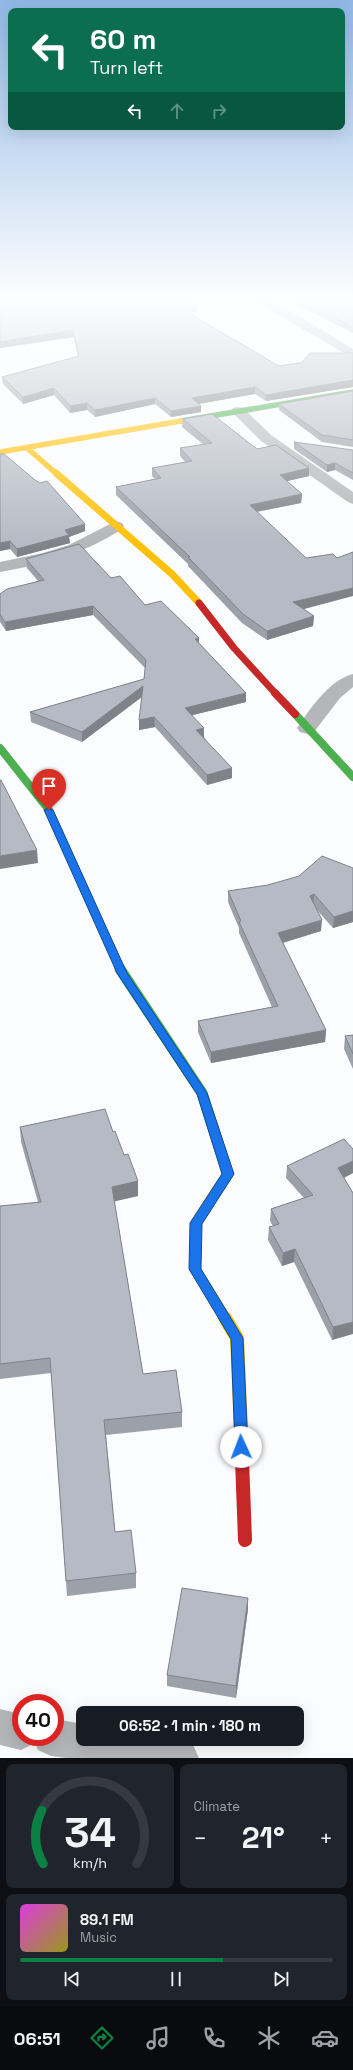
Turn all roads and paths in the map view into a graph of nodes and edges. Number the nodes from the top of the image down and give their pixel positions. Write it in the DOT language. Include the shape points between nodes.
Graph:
graph roads {
  1 [pos="353,392"];
  2 [pos="238,411"];
  3 [pos="266,438"];
  4 [pos="295,443"];
  5 [pos="26,448"];
  6 [pos="0,452"];
  7 [pos="353,499"];
  8 [pos="116,526"];
  9 [pos="0,567"];
  10 [pos="353,680"];
  11 [pos="307,728"];
  12 [pos="0,748"];
  13 [pos="353,777"];
  14 [pos="245,1540"];
  15 [pos="0,1727"];
  16 [pos="12,1730"];
  17 [pos="64,1739"];
  18 [pos="180,1758"];
  1 -- 2 [label="street"];
  2 -- 3 [label="street"];
  2 -- 5 [label="street"];
  3 -- 4 [label="street"];
  3 -- 7 [label="street"];
  5 -- 6 [label="street"];
  5 -- 8 [label="street"];
  8 -- 9 [label="street" via="81,548 49,558"];
  8 -- 11 [label="street" via="172,574 205,610 234,648"];
  10 -- 11 [label="street" via="346,683 333,696"];
  11 -- 13 [label="street"];
  12 -- 14 [label="street" via="49,810 122,973 202,1093 228,1174 196,1223 195,1269 237,1338"];
  15 -- 16 [label="street"];
  17 -- 18 [label="street"];
}
